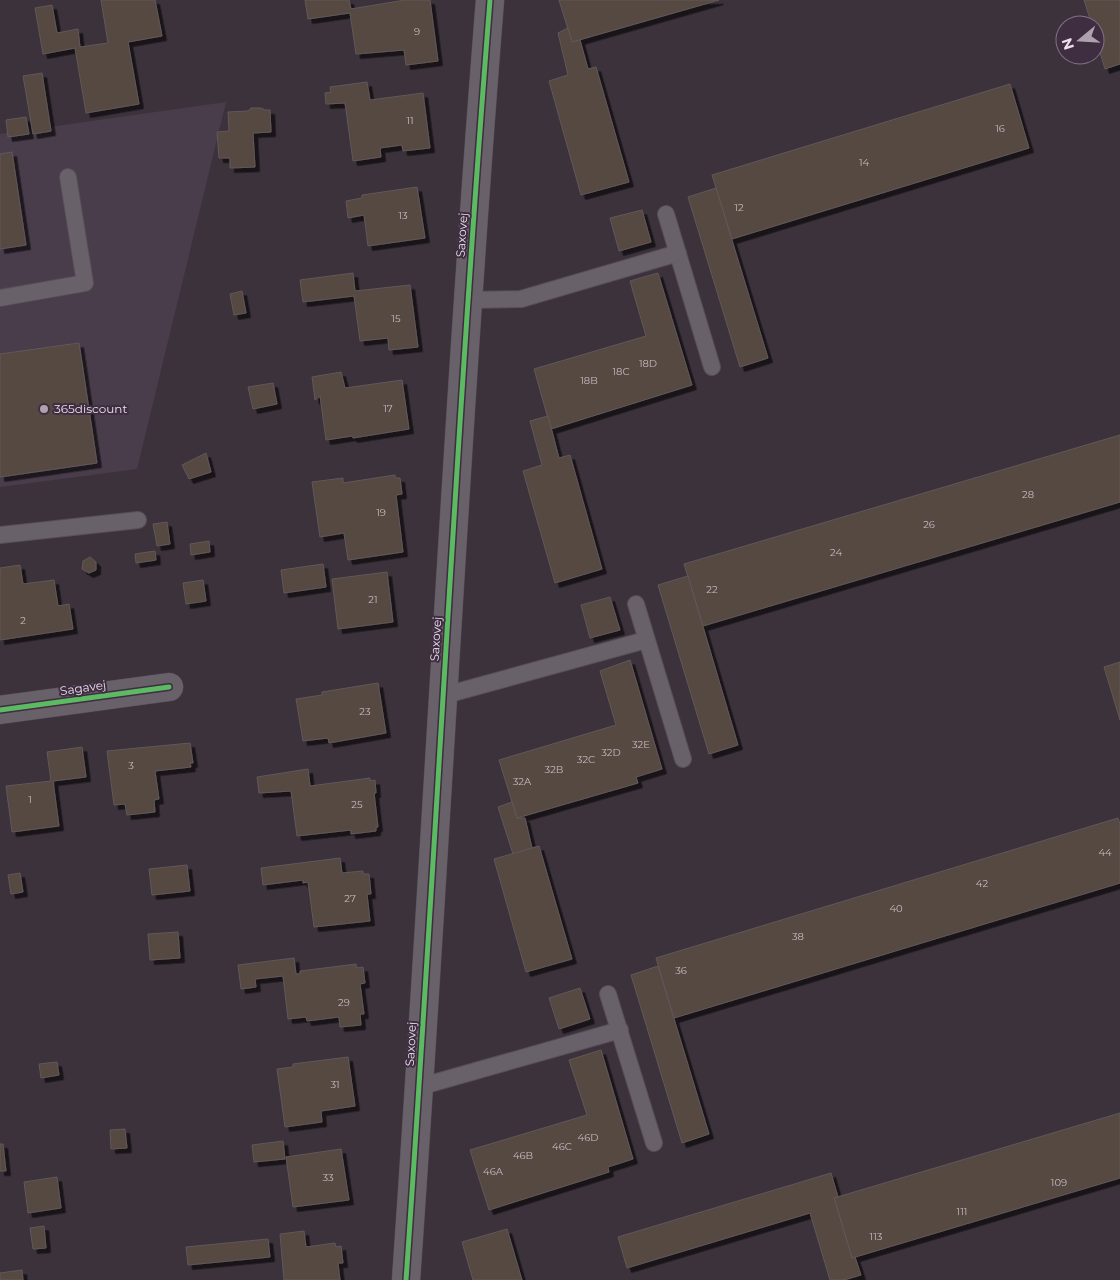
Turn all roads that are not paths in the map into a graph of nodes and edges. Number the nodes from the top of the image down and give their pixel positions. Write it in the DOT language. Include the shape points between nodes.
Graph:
graph roads {
  1 [pos="490,0"];
  2 [pos="68,176"];
  3 [pos="666,214"];
  4 [pos="678,253"];
  5 [pos="0,298"];
  6 [pos="468,300"];
  7 [pos="712,367"];
  8 [pos="138,520"];
  9 [pos="0,535"];
  10 [pos="636,604"];
  11 [pos="646,640"];
  12 [pos="169,687"];
  13 [pos="442,696"];
  14 [pos="0,710"];
  15 [pos="683,759"];
  16 [pos="608,994"];
  17 [pos="620,1030"];
  18 [pos="419,1087"];
  19 [pos="654,1143"];
  20 [pos="406,1280"];
  1 -- 6 [label="street, Saxovej"];
  2 -- 5 [label="lane" via="85,283"];
  3 -- 4 [label="lane"];
  4 -- 6 [label="lane" via="521,299"];
  4 -- 7 [label="lane"];
  6 -- 13 [label="street, Saxovej"];
  8 -- 9 [label="lane"];
  10 -- 11 [label="lane"];
  11 -- 13 [label="lane"];
  11 -- 15 [label="lane"];
  12 -- 14 [label="street, Sagavej"];
  13 -- 18 [label="street, Saxovej"];
  16 -- 17 [label="lane"];
  17 -- 18 [label="lane"];
  17 -- 19 [label="lane"];
  18 -- 20 [label="street, Saxovej"];
}
